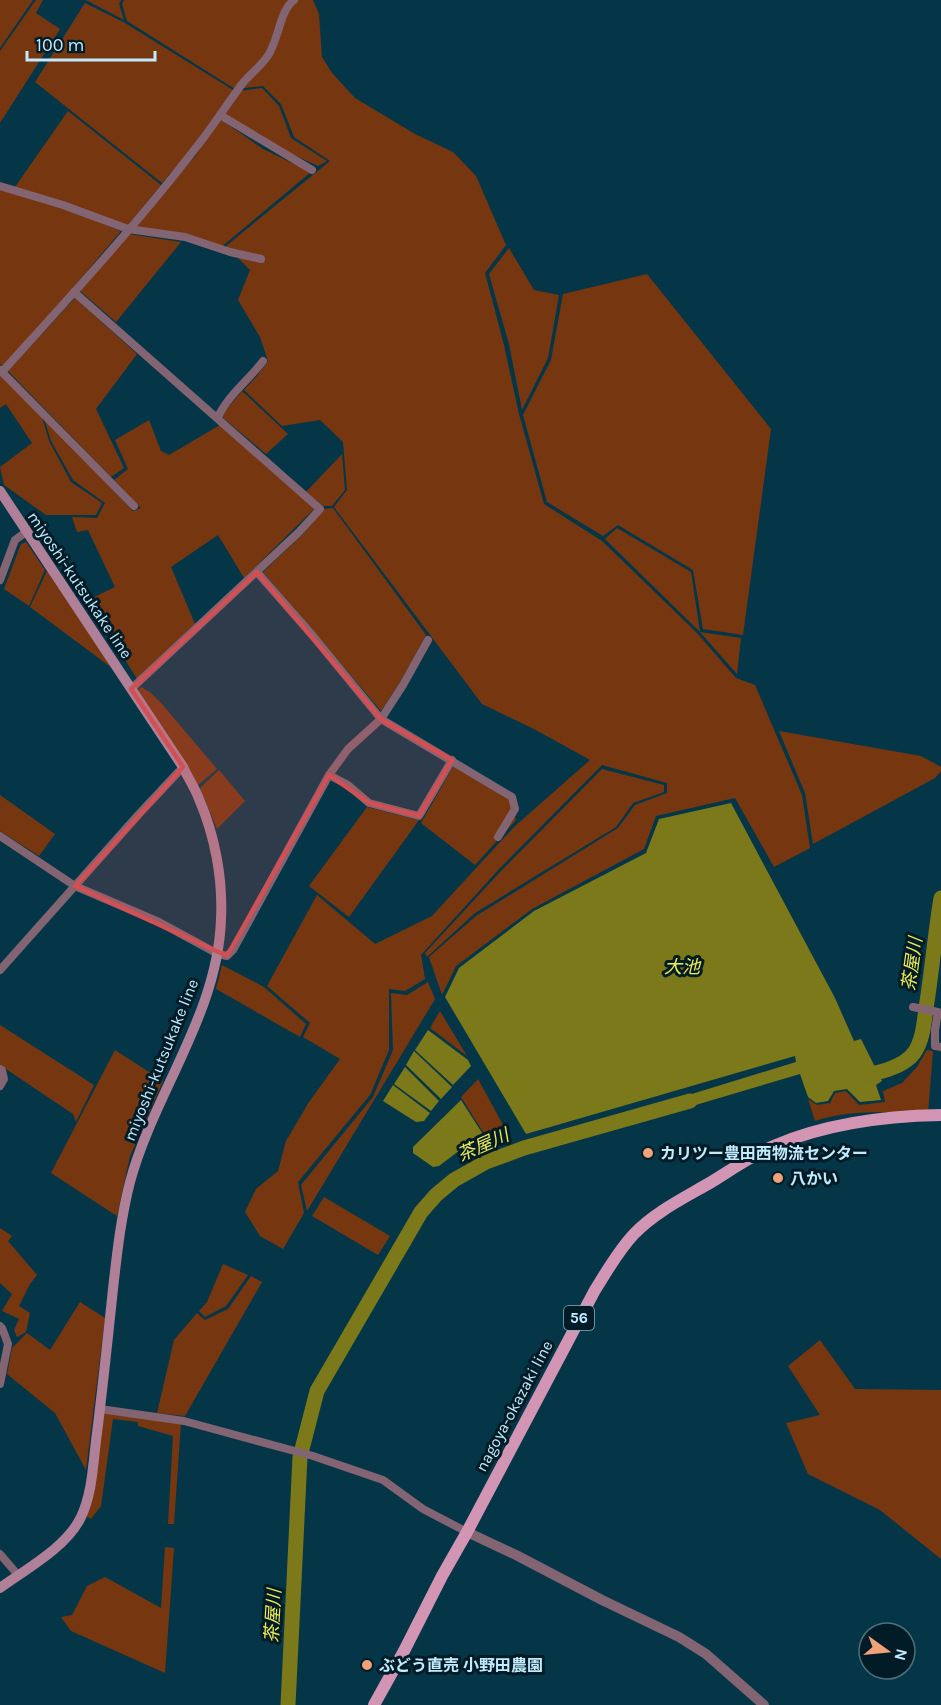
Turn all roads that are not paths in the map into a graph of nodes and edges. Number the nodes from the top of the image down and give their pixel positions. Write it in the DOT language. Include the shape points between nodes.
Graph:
graph roads {
  1 [pos="294,0"];
  2 [pos="220,115"];
  3 [pos="312,170"];
  4 [pos="0,186"];
  5 [pos="128,229"];
  6 [pos="261,259"];
  7 [pos="74,292"];
  8 [pos="263,361"];
  9 [pos="1,370"];
  10 [pos="218,417"];
  11 [pos="0,491"];
  12 [pos="134,506"];
  13 [pos="26,532"];
  14 [pos="257,572"];
  15 [pos="0,580"];
  16 [pos="428,640"];
  17 [pos="131,689"];
  18 [pos="381,718"];
  19 [pos="452,760"];
  20 [pos="183,767"];
  21 [pos="329,775"];
  22 [pos="0,836"];
  23 [pos="498,837"];
  24 [pos="75,886"];
  25 [pos="218,954"];
  26 [pos="0,970"];
  27 [pos="913,1007"];
  28 [pos="941,1047"];
  29 [pos="0,1069"];
  30 [pos="0,1086"];
  31 [pos="941,1115"];
  32 [pos="0,1326"];
  33 [pos="0,1384"];
  34 [pos="100,1409"];
  35 [pos="467,1532"];
  36 [pos="0,1554"];
  37 [pos="18,1575"];
  38 [pos="0,1588"];
  39 [pos="374,1705"];
  40 [pos="764,1705"];
  1 -- 2 [label="street" via="286,9 267,57"];
  2 -- 3 [label="street"];
  2 -- 5 [label="street"];
  4 -- 5 [label="street"];
  5 -- 6 [label="street" via="185,237"];
  5 -- 7 [label="street"];
  7 -- 9 [label="street"];
  7 -- 10 [label="street"];
  8 -- 10 [label="street"];
  9 -- 12 [label="street"];
  10 -- 14 [label="street" via="320,508"];
  11 -- 13 [label="main road, miyoshi-kutsukake line"];
  13 -- 15 [label="street" via="15,540"];
  13 -- 17 [label="main road, miyoshi-kutsukake line"];
  14 -- 17 [label="street"];
  14 -- 18 [label="street"];
  16 -- 18 [label="street"];
  17 -- 20 [label="main road, miyoshi-kutsukake line"];
  18 -- 19 [label="street"];
  18 -- 21 [label="street" via="348,749"];
  19 -- 21 [label="street" via="419,816 369,803"];
  19 -- 23 [label="street" via="512,797 514,809"];
  20 -- 24 [label="street"];
  20 -- 25 [label="main road, miyoshi-kutsukake line" via="213,839 220,885"];
  21 -- 25 [label="street" via="233,951 227,957"];
  22 -- 24 [label="street"];
  24 -- 25 [label="street" via="159,922"];
  24 -- 26 [label="street"];
  25 -- 34 [label="main road, miyoshi-kutsukake line" via="203,1007 140,1151 130,1183 120,1227"];
  27 -- 28 [label="street" via="938,1012 935,1046"];
  29 -- 30 [label="street" via="4,1079"];
  31 -- 35 [label="main road, nagoya-okazaki line / 56" via="856,1122 793,1139 750,1158 648,1221 612,1262 595,1290"];
  32 -- 33 [label="street" via="8,1344"];
  34 -- 35 [label="street" via="184,1421 313,1456 382,1480 423,1509"];
  34 -- 37 [label="main road, miyoshi-kutsukake line" via="90,1485 80,1519 72,1533"];
  35 -- 39 [label="main road, nagoya-okazaki line / 56"];
  35 -- 40 [label="street" via="680,1637 706,1654"];
  36 -- 37 [label="street"];
  37 -- 38 [label="main road, miyoshi-kutsukake line"];
}
